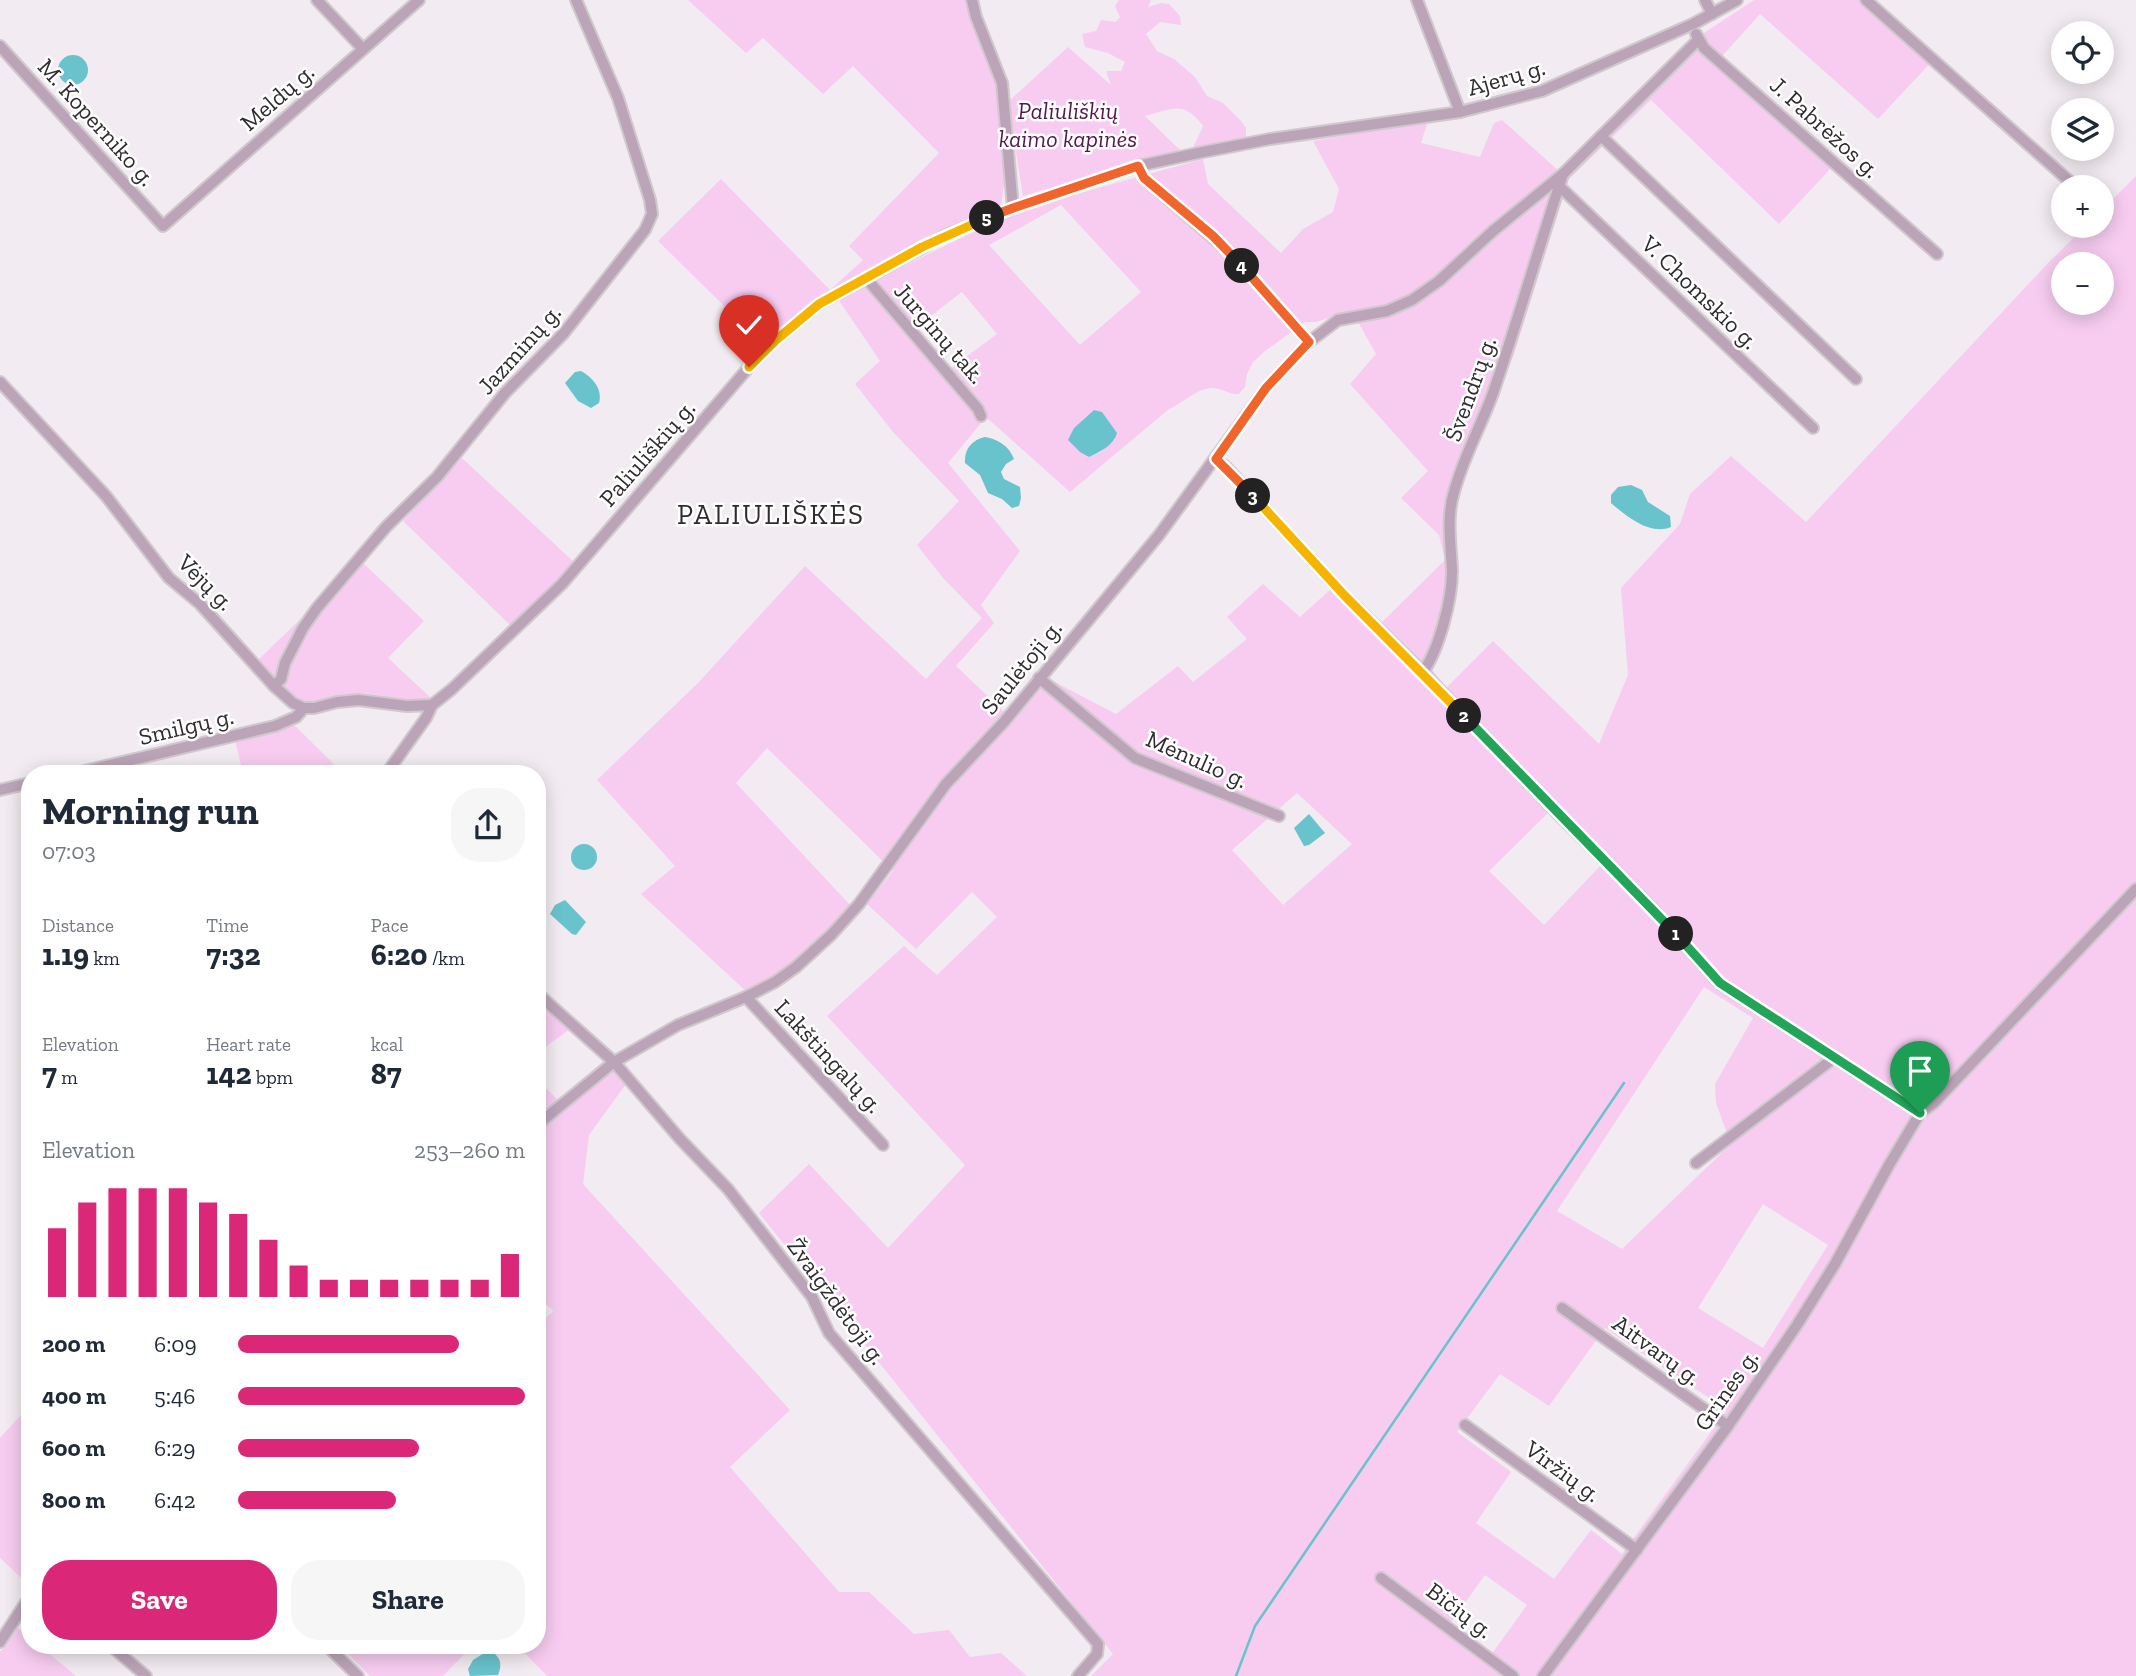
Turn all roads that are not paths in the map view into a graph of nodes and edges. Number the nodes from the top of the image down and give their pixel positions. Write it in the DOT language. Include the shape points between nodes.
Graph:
graph roads {
  1 [pos="317,0"];
  2 [pos="419,0"];
  3 [pos="576,0"];
  4 [pos="972,0"];
  5 [pos="1417,0"];
  6 [pos="1705,0"];
  7 [pos="1737,0"];
  8 [pos="1866,0"];
  9 [pos="1712,14"];
  10 [pos="1693,24"];
  11 [pos="1698,40"];
  12 [pos="363,49"];
  13 [pos="3,54"];
  14 [pos="1460,112"];
  15 [pos="1601,136"];
  16 [pos="1270,139"];
  17 [pos="1138,166"];
  18 [pos="1563,174"];
  19 [pos="2063,175"];
  20 [pos="1559,186"];
  21 [pos="1013,208"];
  22 [pos="163,226"];
  23 [pos="1937,254"];
  24 [pos="866,278"];
  25 [pos="1309,342"];
  26 [pos="1856,379"];
  27 [pos="0,382"];
  28 [pos="981,416"];
  29 [pos="1813,428"];
  30 [pos="1216,459"];
  31 [pos="1423,672"];
  32 [pos="1039,678"];
  33 [pos="274,686"];
  34 [pos="432,705"];
  35 [pos="304,708"];
  36 [pos="110,765"];
  37 [pos="392,765"];
  38 [pos="21,785"];
  39 [pos="0,790"];
  40 [pos="1279,816"];
  41 [pos="2136,889"];
  42 [pos="746,997"];
  43 [pos="546,1001"];
  44 [pos="1833,1058"];
  45 [pos="614,1062"];
  46 [pos="1920,1113"];
  47 [pos="546,1118"];
  48 [pos="883,1145"];
  49 [pos="1696,1163"];
  50 [pos="1562,1308"];
  51 [pos="1465,1425"];
  52 [pos="1728,1426"];
  53 [pos="1637,1550"];
  54 [pos="1381,1578"];
  55 [pos="21,1610"];
  56 [pos="0,1642"];
  57 [pos="120,1654"];
  58 [pos="335,1654"];
  59 [pos="146,1676"];
  60 [pos="358,1676"];
  61 [pos="1078,1676"];
  62 [pos="1513,1676"];
  63 [pos="1543,1676"];
  1 -- 12 [label="street"];
  2 -- 12 [label="street, Meldų g."];
  3 -- 33 [label="street, Jazminų g." via="618,98 650,200 652,214 645,230 564,333 505,393 437,477 386,527 317,608"];
  4 -- 21 [label="street" via="1002,83"];
  5 -- 14 [label="street"];
  6 -- 9 [label="street"];
  7 -- 9 [label="street, Ajerų g."];
  8 -- 19 [label="street"];
  9 -- 10 [label="street, Ajerų g."];
  10 -- 11 [label="street"];
  10 -- 14 [label="street, Ajerų g." via="1542,91"];
  11 -- 15 [label="street, Švendrų g."];
  11 -- 23 [label="street, J. Pabrėžos g."];
  12 -- 22 [label="street, Meldų g."];
  13 -- 22 [label="street, M. Koperniko g."];
  14 -- 16 [label="street, Ajerų g."];
  15 -- 18 [label="street, Švendrų g."];
  15 -- 26 [label="street"];
  16 -- 17 [label="street, Paliuliškių g."];
  17 -- 21 [label="street, Paliuliškių g."];
  17 -- 25 [label="street" via="1144,178 1230,253"];
  18 -- 20 [label="street, Švendrų g."];
  18 -- 25 [label="street, Saulėtoji g." via="1412,300 1387,311 1338,320"];
  20 -- 29 [label="street, V. Chomskio g."];
  20 -- 31 [label="street, Švendrų g." via="1487,409 1453,492 1452,584"];
  21 -- 24 [label="street, Paliuliškių g." via="946,235"];
  24 -- 28 [label="street, Jurginų tak."];
  24 -- 34 [label="street, Paliuliškių g." via="819,304 776,340 562,584"];
  25 -- 30 [label="street, Saulėtoji g." via="1266,388"];
  27 -- 33 [label="street, Vėjų g." via="106,496 169,579 200,604"];
  30 -- 31 [label="street"];
  30 -- 32 [label="street, Saulėtoji g."];
  31 -- 44 [label="street" via="1720,983"];
  32 -- 40 [label="street, Mėnulio g." via="1135,758"];
  32 -- 42 [label="street, Saulėtoji g." via="946,784 831,935 796,967"];
  33 -- 35 [label="street, Vėjų g."];
  34 -- 35 [label="street" via="359,700"];
  34 -- 37 [label="street, Paliuliškių g."];
  35 -- 36 [label="street, Smilgų g." via="275,726"];
  38 -- 39 [label="street"];
  41 -- 46 [label="street, Grinės g."];
  42 -- 45 [label="street, Saulėtoji g." via="678,1025"];
  42 -- 48 [label="street, Lakštingalų g."];
  43 -- 45 [label="street, Žvaigždėtoji g."];
  44 -- 46 [label="street"];
  44 -- 49 [label="street"];
  45 -- 47 [label="street, Saulėtoji g."];
  45 -- 61 [label="street, Žvaigždėtoji g." via="727,1189 812,1297 828,1333 1098,1644 1097,1654"];
  46 -- 52 [label="street, Grinės g." via="1836,1265"];
  50 -- 52 [label="street, Aitvarų g."];
  51 -- 53 [label="street, Viržių g."];
  52 -- 53 [label="street, Grinės g."];
  53 -- 63 [label="street, Grinės g."];
  54 -- 62 [label="street, Bičių g."];
  55 -- 56 [label="street"];
  57 -- 59 [label="street"];
  58 -- 60 [label="street"];
}
